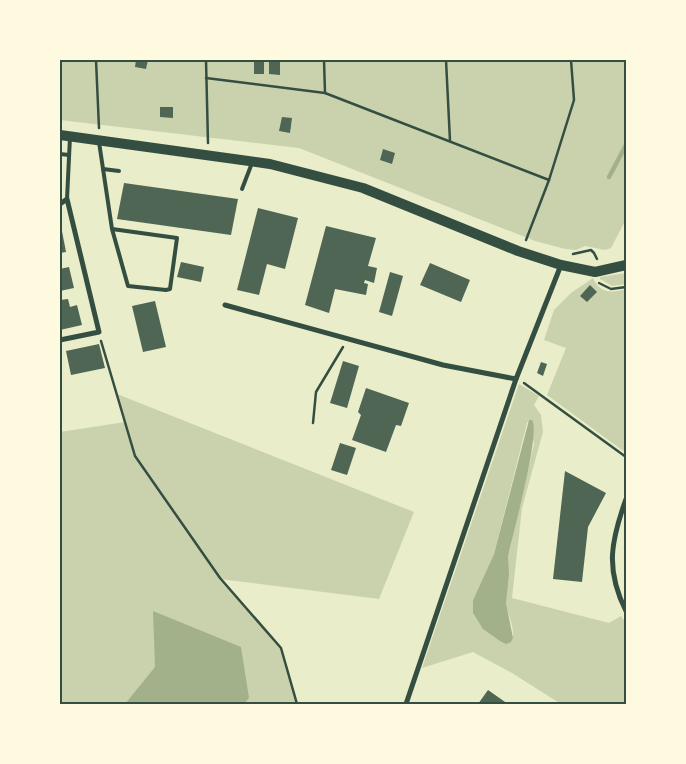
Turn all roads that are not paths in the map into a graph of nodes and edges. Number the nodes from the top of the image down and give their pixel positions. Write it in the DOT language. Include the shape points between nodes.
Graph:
graph roads {
  1 [pos="65,136"];
  2 [pos="99,142"];
  3 [pos="60,154"];
  4 [pos="69,155"];
  5 [pos="253,162"];
  6 [pos="103,169"];
  7 [pos="119,171"];
  8 [pos="242,189"];
  9 [pos="67,199"];
  10 [pos="60,204"];
  11 [pos="112,229"];
  12 [pos="560,265"];
  13 [pos="626,265"];
  14 [pos="225,305"];
  15 [pos="60,340"];
  16 [pos="516,379"];
  17 [pos="626,499"];
  18 [pos="626,611"];
  19 [pos="406,704"];
  1 -- 2 [label="main road"];
  1 -- 4 [label="lane"];
  2 -- 5 [label="main road"];
  2 -- 6 [label="lane"];
  3 -- 4 [label="lane"];
  4 -- 9 [label="lane"];
  5 -- 8 [label="lane"];
  5 -- 12 [label="main road" via="363,188"];
  6 -- 7 [label="lane"];
  6 -- 11 [label="lane"];
  9 -- 10 [label="street"];
  9 -- 15 [label="street" via="99,332"];
  11 -- 11 [label="lane" via="177,238 170,289 128,286"];
  12 -- 13 [label="main road" via="595,272"];
  12 -- 16 [label="street"];
  14 -- 16 [label="street" via="443,365"];
  16 -- 19 [label="street"];
  17 -- 18 [label="street" via="616,526 612,568"];
}
